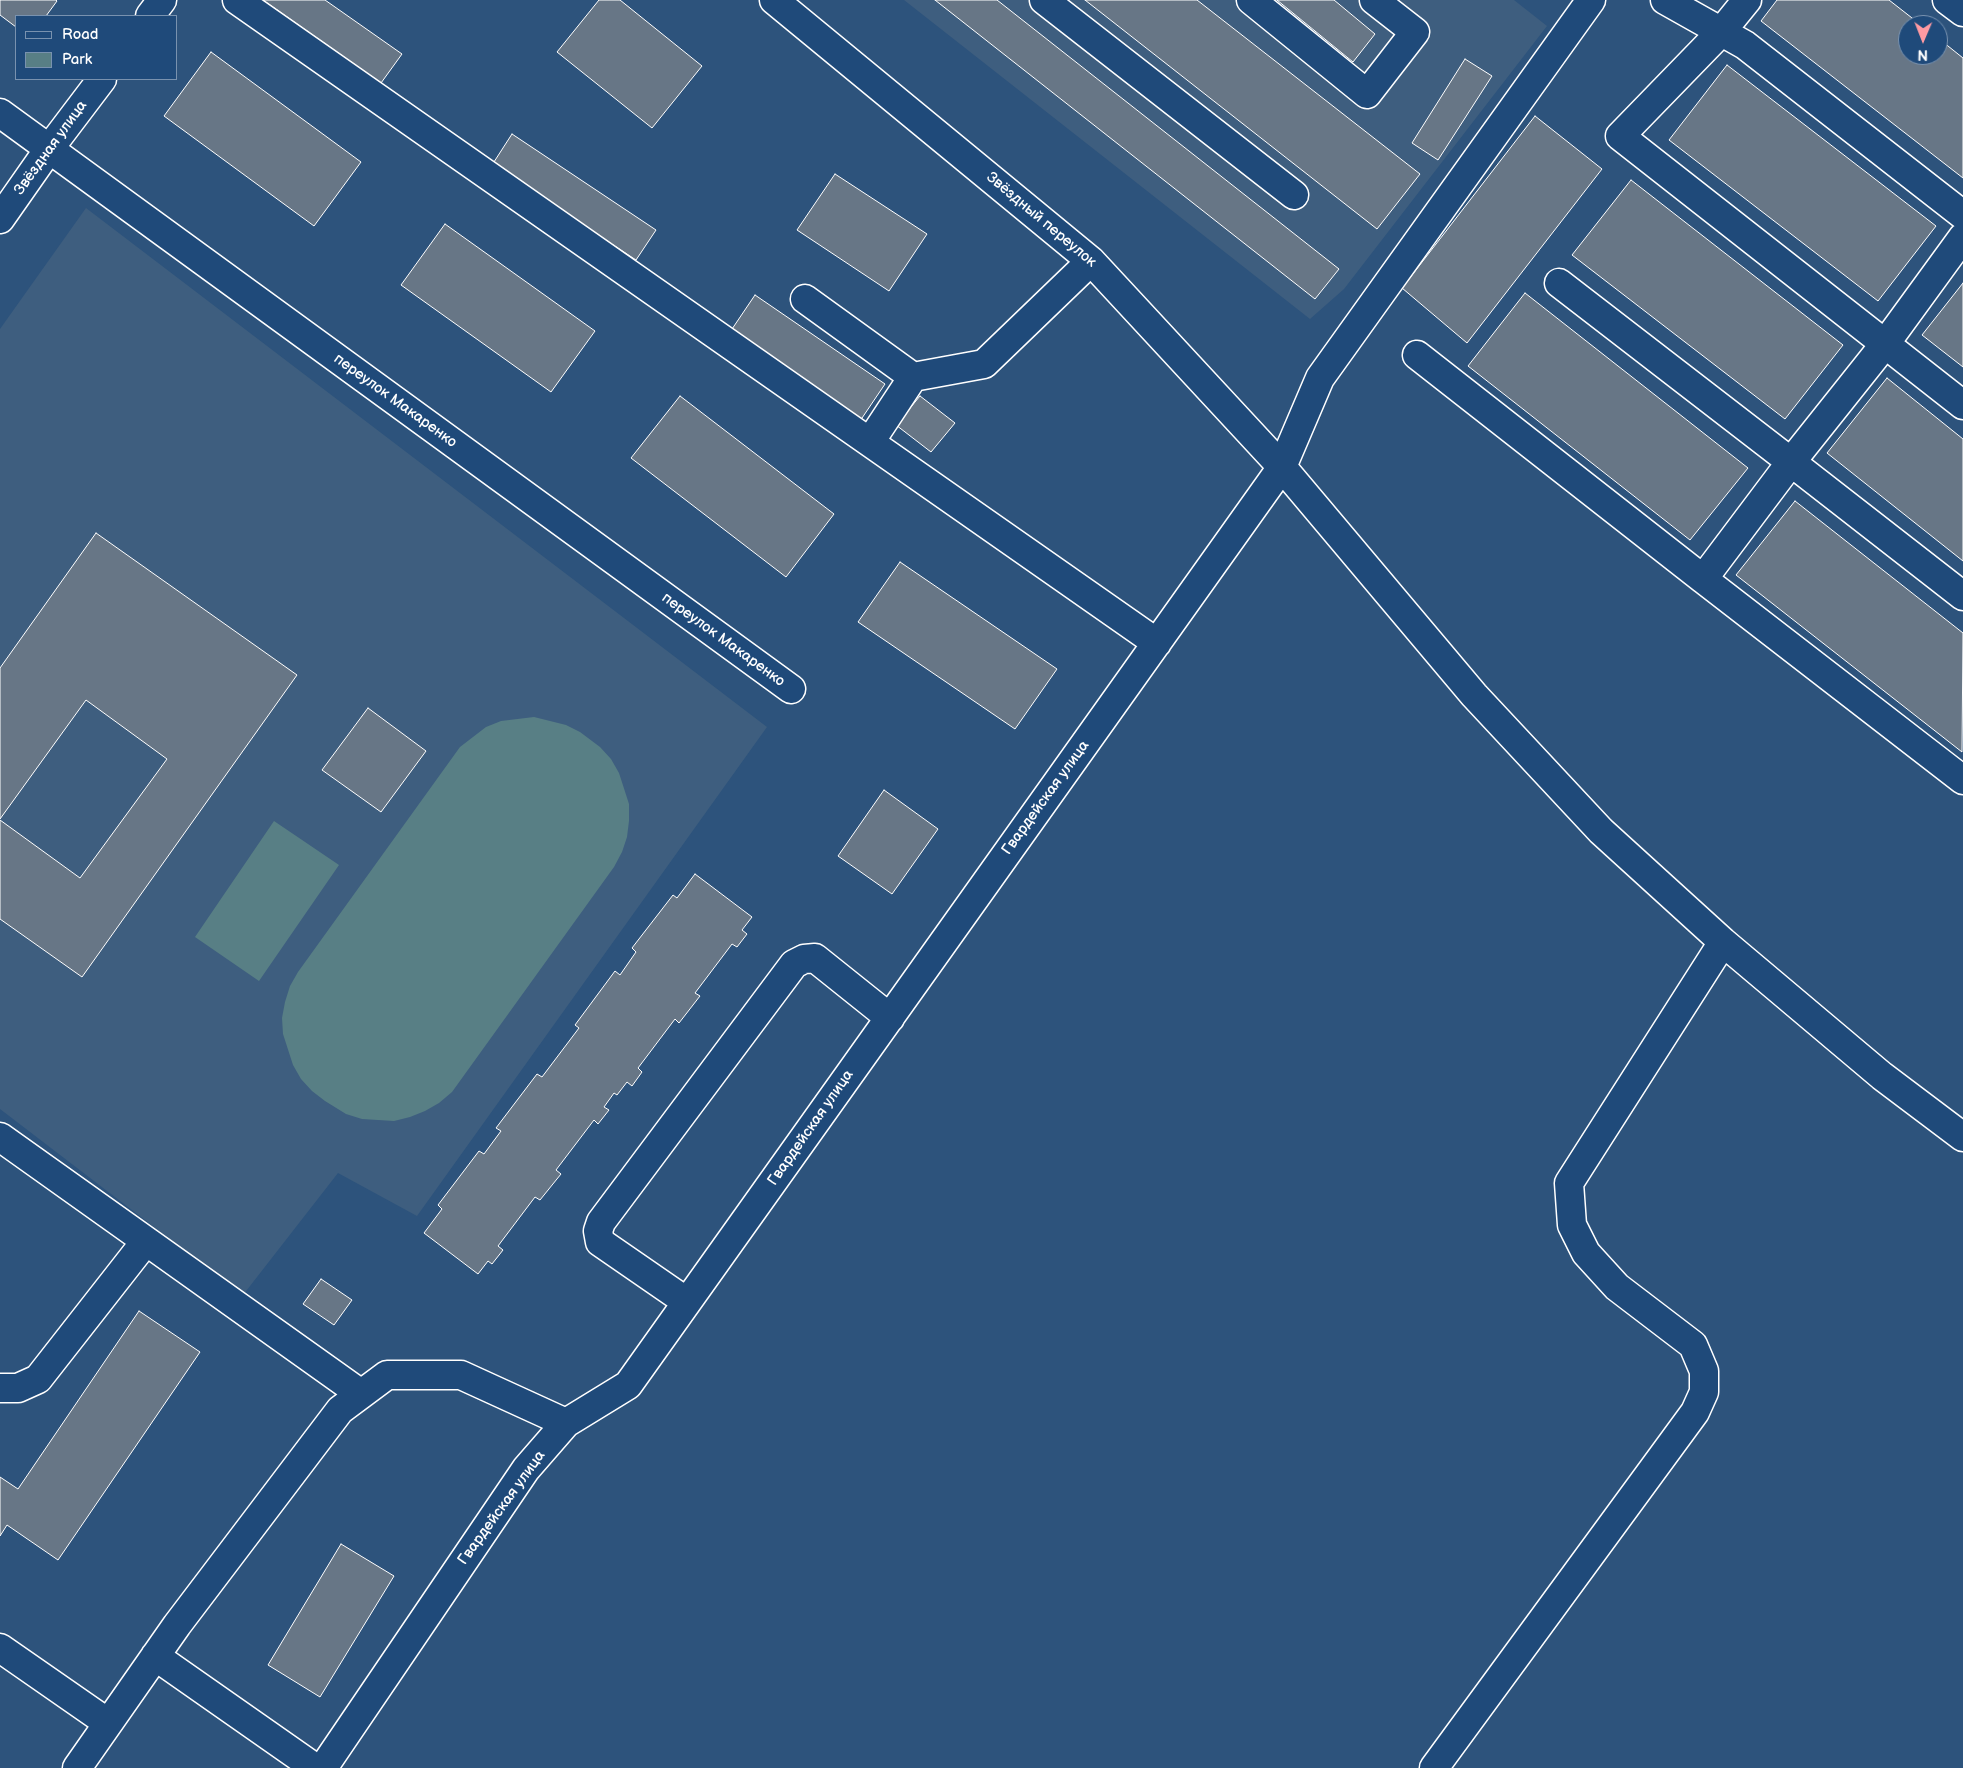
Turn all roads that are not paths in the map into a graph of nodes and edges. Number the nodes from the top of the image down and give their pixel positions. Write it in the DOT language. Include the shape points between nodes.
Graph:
graph roads {
  1 [pos="162,0"];
  2 [pos="237,0"];
  3 [pos="774,0"];
  4 [pos="1044,0"];
  5 [pos="1251,0"];
  6 [pos="1374,0"];
  7 [pos="1591,0"];
  8 [pos="1665,0"];
  9 [pos="1747,0"];
  10 [pos="1947,0"];
  11 [pos="1963,12"];
  12 [pos="151,15"];
  13 [pos="1721,32"];
  14 [pos="101,80"];
  15 [pos="0,113"];
  16 [pos="48,149"];
  17 [pos="1294,195"];
  18 [pos="1963,215"];
  19 [pos="0,218"];
  20 [pos="1963,237"];
  21 [pos="1091,261"];
  22 [pos="1559,283"];
  23 [pos="805,299"];
  24 [pos="1885,344"];
  25 [pos="1417,355"];
  26 [pos="913,377"];
  27 [pos="1963,405"];
  28 [pos="870,442"];
  29 [pos="1791,462"];
  30 [pos="1282,467"];
  31 [pos="1703,579"];
  32 [pos="1963,596"];
  33 [pos="1157,643"];
  34 [pos="791,689"];
  35 [pos="1963,780"];
  36 [pos="1723,942"];
  37 [pos="890,1018"];
  38 [pos="0,1137"];
  39 [pos="1963,1137"];
  40 [pos="146,1241"];
  41 [pos="687,1302"];
  42 [pos="0,1388"];
  43 [pos="361,1394"];
  44 [pos="566,1423"];
  45 [pos="0,1648"];
  46 [pos="156,1656"];
  47 [pos="108,1723"];
  48 [pos="77,1768"];
  49 [pos="315,1768"];
  50 [pos="323,1768"];
  51 [pos="1434,1768"];
  1 -- 12 [label="street"];
  2 -- 28 [label="street"];
  3 -- 21 [label="street, Звёздный переулок"];
  4 -- 17 [label="street"];
  5 -- 6 [label="street" via="1367,94 1415,32"];
  7 -- 30 [label="street, Гвардейская улица" via="1320,378"];
  8 -- 13 [label="street"];
  9 -- 13 [label="street"];
  10 -- 11 [label="street"];
  13 -- 18 [label="street" via="1744,45"];
  13 -- 24 [label="street" via="1620,136"];
  14 -- 16 [label="street, Звёздная улица"];
  15 -- 16 [label="street, переулок Макаренко"];
  16 -- 19 [label="street, Звёздная улица"];
  16 -- 34 [label="street, переулок Макаренко"];
  20 -- 24 [label="street"];
  21 -- 26 [label="street" via="984,364"];
  21 -- 30 [label="street, Звёздный переулок"];
  22 -- 29 [label="street"];
  23 -- 26 [label="street"];
  24 -- 27 [label="street"];
  24 -- 29 [label="street"];
  25 -- 31 [label="street"];
  26 -- 28 [label="street"];
  28 -- 33 [label="street"];
  29 -- 31 [label="street"];
  29 -- 32 [label="street"];
  30 -- 33 [label="street, Гвардейская улица"];
  30 -- 36 [label="street, Звёздный переулок" via="1480,702 1601,830"];
  31 -- 35 [label="street"];
  33 -- 37 [label="street, Гвардейская улица"];
  36 -- 39 [label="street, Звёздный переулок" via="1882,1076"];
  36 -- 51 [label="street" via="1569,1183 1572,1225 1586,1253 1617,1287 1693,1344 1704,1371 1704,1392 1695,1412"];
  37 -- 41 [label="street, Гвардейская улица"];
  37 -- 41 [label="street" via="815,958 794,964 601,1222 598,1231 600,1242"];
  38 -- 40 [label="street"];
  40 -- 42 [label="street" via="38,1379 18,1388"];
  40 -- 43 [label="street"];
  41 -- 44 [label="street, Гвардейская улица" via="628,1385"];
  43 -- 44 [label="street" via="387,1375 461,1375"];
  43 -- 46 [label="street" via="340,1410"];
  44 -- 50 [label="street, Гвардейская улица" via="526,1469"];
  45 -- 47 [label="street"];
  46 -- 47 [label="street"];
  46 -- 49 [label="street"];
  47 -- 48 [label="street"];
}
